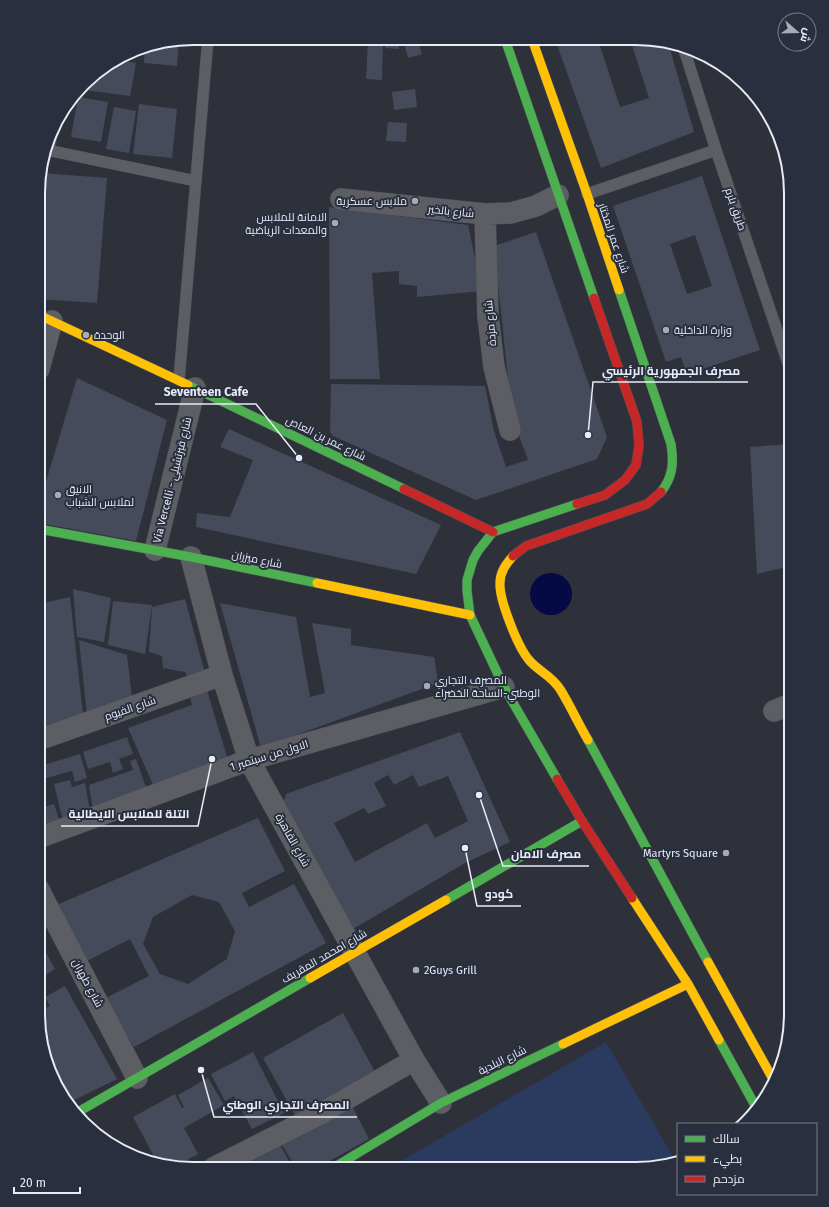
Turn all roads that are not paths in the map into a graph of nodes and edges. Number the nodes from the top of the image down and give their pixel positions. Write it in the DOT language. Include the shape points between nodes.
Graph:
graph roads {
  1 [pos="207,45"];
  2 [pos="507,45"];
  3 [pos="534,45"];
  4 [pos="685,53"];
  5 [pos="716,150"];
  6 [pos="51,151"];
  7 [pos="196,181"];
  8 [pos="587,194"];
  9 [pos="558,195"];
  10 [pos="341,199"];
  11 [pos="485,214"];
  12 [pos="45,318"];
  13 [pos="784,351"];
  14 [pos="187,384"];
  15 [pos="510,430"];
  16 [pos="45,530"];
  17 [pos="493,532"];
  18 [pos="155,550"];
  19 [pos="191,557"];
  20 [pos="470,615"];
  21 [pos="222,675"];
  22 [pos="504,687"];
  23 [pos="45,738"];
  24 [pos="249,760"];
  25 [pos="582,821"];
  26 [pos="45,835"];
  27 [pos="45,901"];
  28 [pos="355,952"];
  29 [pos="688,984"];
  30 [pos="414,1060"];
  31 [pos="771,1076"];
  32 [pos="137,1078"];
  33 [pos="754,1103"];
  34 [pos="441,1104"];
  35 [pos="81,1110"];
  36 [pos="225,1162"];
  37 [pos="343,1162"];
  1 -- 7 [label="lane"];
  2 -- 9 [label="main road"];
  3 -- 8 [label="main road, شارع عمر المختار"];
  4 -- 5 [label="lane, طريق بلرم"];
  5 -- 8 [label="lane"];
  5 -- 13 [label="lane, طريق بلرم"];
  6 -- 7 [label="lane"];
  7 -- 14 [label="lane"];
  8 -- 31 [label="main road, شارع عمر المختار" via="671,444 674,456 671,478 657,497 647,504 526,546 516,552 502,570 502,604 522,651 533,665 555,681 560,689"];
  9 -- 11 [label="street, شارع بالخير" via="536,206 511,213"];
  9 -- 17 [label="main road" via="637,422 640,440 638,460 633,471 621,485 605,495"];
  10 -- 11 [label="street, شارع بالخير"];
  11 -- 15 [label="street, شارع مزدة" via="488,309 494,367"];
  12 -- 14 [label="main road, شارع عمر بن العاص"];
  14 -- 17 [label="main road, شارع عمر بن العاص"];
  14 -- 18 [label="street, Via Vercelli - شارع فيرتشيلي"];
  16 -- 18 [label="main road, شارع ميزران"];
  17 -- 20 [label="main road" via="483,542 470,565 466,590"];
  18 -- 19 [label="main road, شارع ميزران"];
  19 -- 20 [label="main road, شارع ميزران"];
  19 -- 21 [label="street, شارع القاهرة"];
  20 -- 22 [label="main road"];
  21 -- 23 [label="street, شارع الفيوم"];
  21 -- 24 [label="street, شارع القاهرة"];
  22 -- 24 [label="street, الاول من سبتمبر 1"];
  22 -- 25 [label="main road"];
  24 -- 26 [label="street, الاول من سبتمبر 1"];
  24 -- 28 [label="street, شارع القاهرة"];
  25 -- 28 [label="main road, شارع امحمد المقريف"];
  25 -- 29 [label="main road"];
  27 -- 32 [label="street, شارع طهران"];
  28 -- 30 [label="street, شارع القاهرة"];
  28 -- 32 [label="main road, شارع امحمد المقريف"];
  29 -- 33 [label="main road"];
  29 -- 34 [label="main road, شارع البلدية"];
  30 -- 34 [label="street, شارع القاهرة"];
  30 -- 36 [label="street" via="322,1113"];
  32 -- 35 [label="main road, شارع امحمد المقريف"];
  34 -- 37 [label="main road, شارع البلدية"];
}
